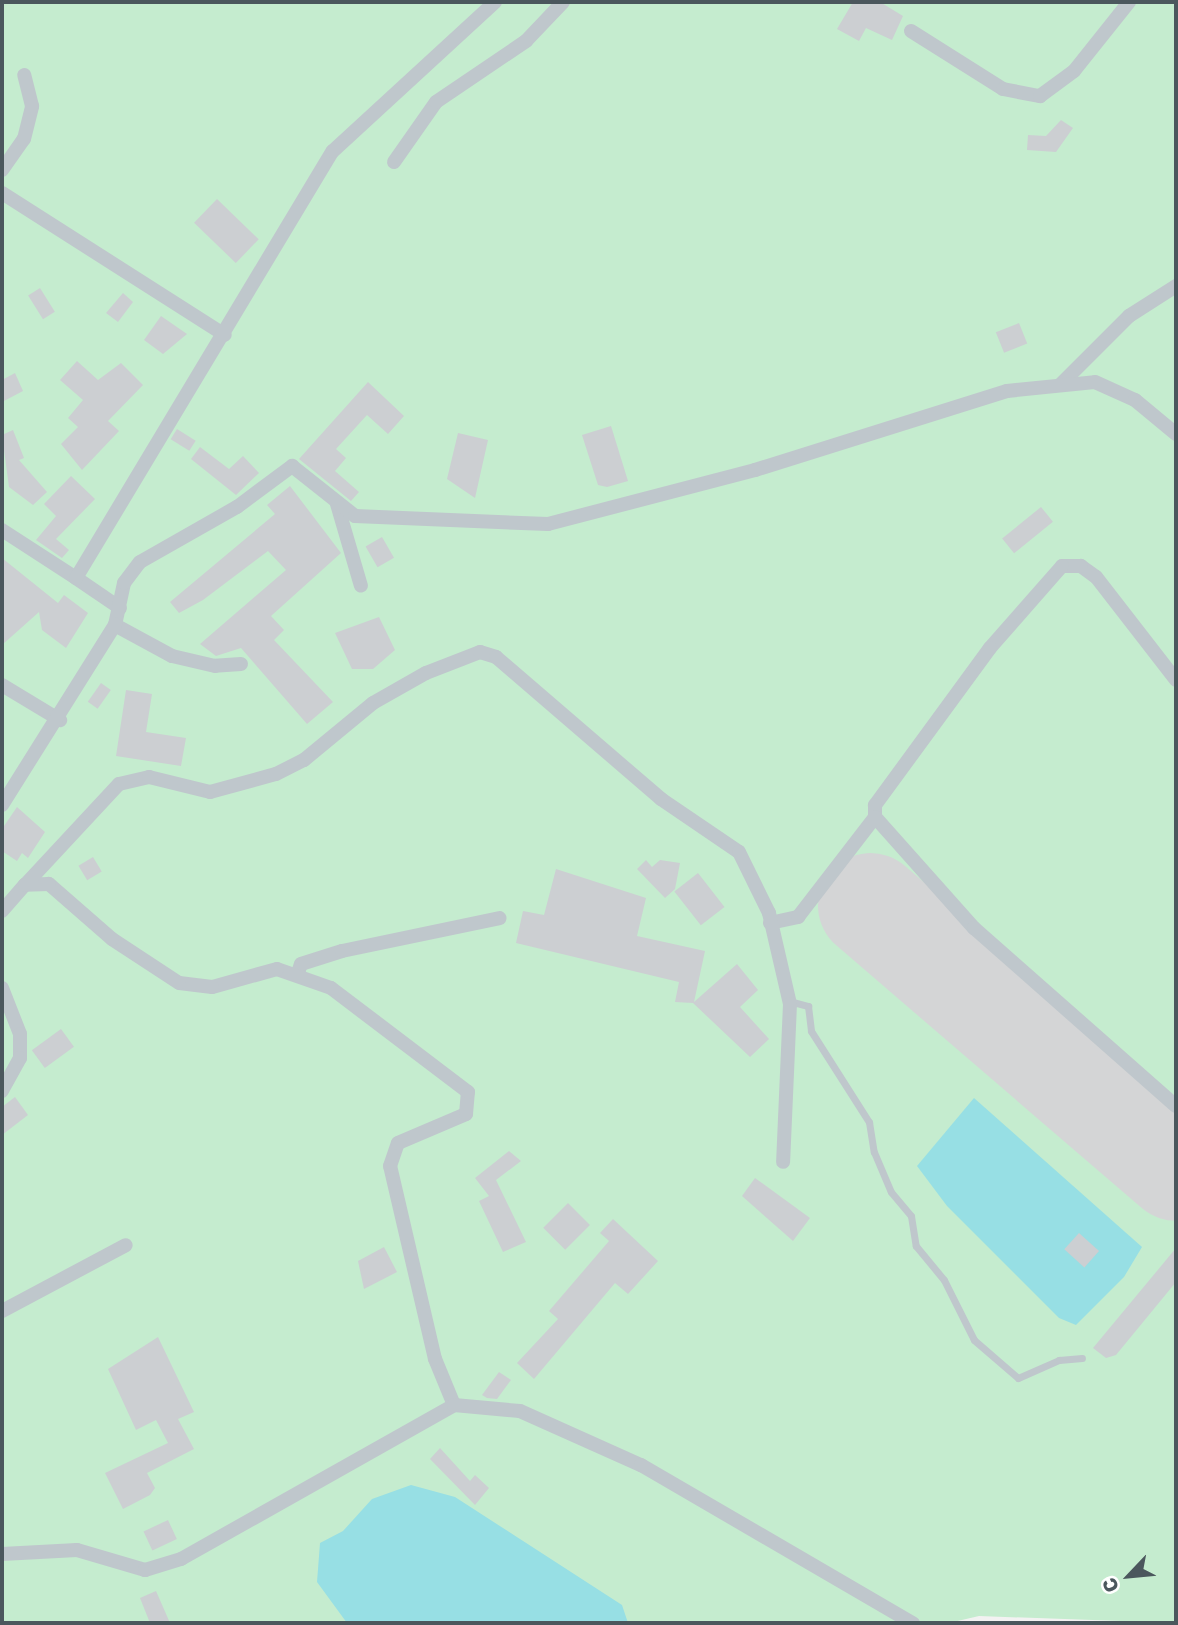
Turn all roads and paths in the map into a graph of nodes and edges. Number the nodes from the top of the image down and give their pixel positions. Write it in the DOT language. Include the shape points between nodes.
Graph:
graph roads {
  1 [pos="495,2"];
  2 [pos="563,2"];
  3 [pos="1129,2"];
  4 [pos="911,31"];
  5 [pos="24,75"];
  6 [pos="394,162"];
  7 [pos="2,170"];
  8 [pos="2,193"];
  9 [pos="1176,286"];
  10 [pos="225,335"];
  11 [pos="1060,385"];
  12 [pos="1158,418"];
  13 [pos="1176,418"];
  14 [pos="1176,434"];
  15 [pos="337,504"];
  16 [pos="2,530"];
  17 [pos="76,578"];
  18 [pos="362,586"];
  19 [pos="120,608"];
  20 [pos="115,625"];
  21 [pos="241,664"];
  22 [pos="1176,680"];
  23 [pos="2,685"];
  24 [pos="60,720"];
  25 [pos="2,805"];
  26 [pos="875,817"];
  27 [pos="25,885"];
  28 [pos="3,906"];
  29 [pos="500,918"];
  30 [pos="770,923"];
  31 [pos="298,973"];
  32 [pos="2,988"];
  33 [pos="789,1001"];
  34 [pos="2,1091"];
  35 [pos="1176,1106"];
  36 [pos="783,1162"];
  37 [pos="126,1245"];
  38 [pos="2,1311"];
  39 [pos="1082,1358"];
  40 [pos="454,1405"];
  41 [pos="2,1554"];
  42 [pos="913,1623"];
  1 -- 10 [label="street" via="333,151"];
  2 -- 6 [label="street" via="526,41 436,102"];
  3 -- 4 [label="street" via="1074,71 1040,96 1003,89"];
  5 -- 7 [label="street" via="32,106 24,139"];
  8 -- 10 [label="street"];
  9 -- 11 [label="street" via="1129,316"];
  10 -- 17 [label="street"];
  11 -- 12 [label="street" via="1114,388"];
  11 -- 15 [label="street" via="942,408 755,470 548,524 355,516"];
  12 -- 13 [label="street"];
  12 -- 14 [label="street"];
  15 -- 18 [label="street"];
  15 -- 19 [label="street" via="292,466 237,507 140,562 124,583"];
  16 -- 17 [label="street"];
  17 -- 19 [label="street"];
  19 -- 20 [label="street"];
  20 -- 21 [label="street" via="172,656 215,666"];
  20 -- 24 [label="street"];
  22 -- 26 [label="street" via="1096,577 1081,566 1062,566 938,717 875,805"];
  23 -- 24 [label="street"];
  24 -- 25 [label="street"];
  26 -- 30 [label="street" via="798,917"];
  26 -- 35 [label="street" via="991,945"];
  27 -- 28 [label="street"];
  27 -- 30 [label="street" via="102,799 131,778 210,792 276,774 304,760 373,703 480,652 510,668 661,799 739,852"];
  27 -- 31 [label="street" via="49,884 112,939 179,983 212,987 256,971"];
  29 -- 31 [label="street" via="332,954 301,964"];
  30 -- 33 [label="street"];
  31 -- 40 [label="street" via="331,988 468,1092 466,1114 398,1143 390,1166 435,1359"];
  32 -- 34 [label="street" via="20,1034 19,1058"];
  33 -- 36 [label="street"];
  33 -- 39 [label="lane" via="808,1006 811,1031 869,1122 874,1152 891,1192 911,1216 916,1246 944,1280 974,1340 1018,1378 1059,1360"];
  37 -- 38 [label="street"];
  40 -- 41 [label="street" via="181,1559 145,1570 77,1550"];
  40 -- 42 [label="street" via="520,1411 641,1465"];
}
